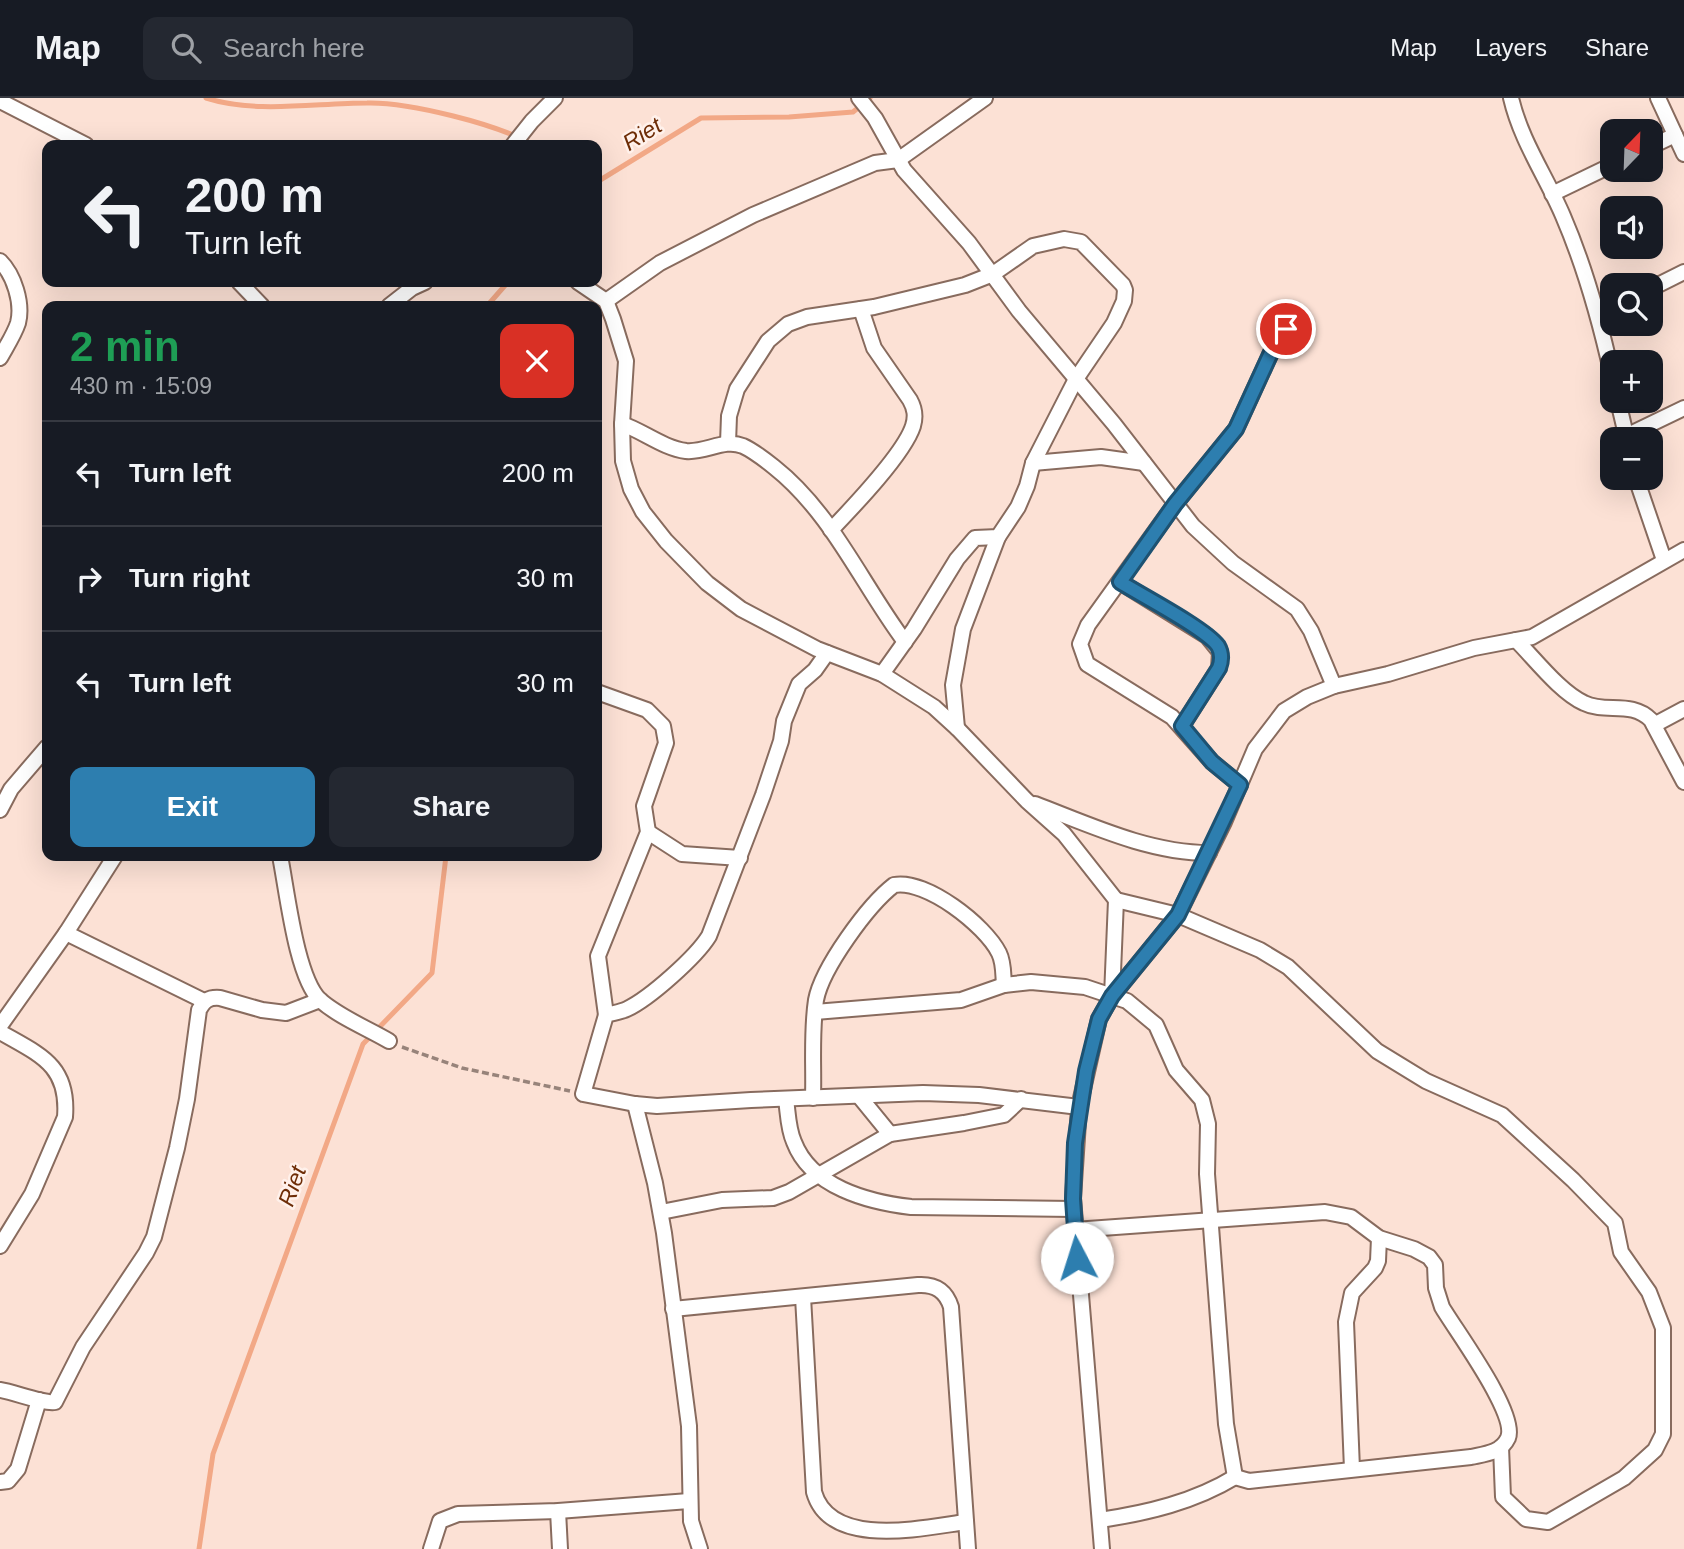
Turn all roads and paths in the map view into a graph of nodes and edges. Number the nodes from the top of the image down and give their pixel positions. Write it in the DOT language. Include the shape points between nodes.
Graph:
graph roads {
  1 [pos="555,98"];
  2 [pos="859,98"];
  3 [pos="985,98"];
  4 [pos="1511,98"];
  5 [pos="1658,98"];
  6 [pos="0,101"];
  7 [pos="1675,135"];
  8 [pos="76,140"];
  9 [pos="517,140"];
  10 [pos="1663,141"];
  11 [pos="1684,154"];
  12 [pos="898,160"];
  13 [pos="1600,171"];
  14 [pos="1552,194"];
  15 [pos="0,261"];
  16 [pos="1684,272"];
  17 [pos="993,274"];
  18 [pos="1663,282"];
  19 [pos="244,287"];
  20 [pos="414,287"];
  21 [pos="585,287"];
  22 [pos="257,301"];
  23 [pos="395,301"];
  24 [pos="606,301"];
  25 [pos="861,309"];
  26 [pos="1297,314"];
  27 [pos="1598,316"];
  28 [pos="1606,350"];
  29 [pos="0,358"];
  30 [pos="1076,379"];
  31 [pos="1684,408"];
  32 [pos="622,424"];
  33 [pos="1647,427"];
  34 [pos="728,443"];
  35 [pos="1033,463"];
  36 [pos="1144,463"];
  37 [pos="1640,490"];
  38 [pos="1175,504"];
  39 [pos="831,530"];
  40 [pos="998,537"];
  41 [pos="1684,550"];
  42 [pos="1664,560"];
  43 [pos="1120,582"];
  44 [pos="1516,640"];
  45 [pos="905,642"];
  46 [pos="827,653"];
  47 [pos="882,674"];
  48 [pos="1334,686"];
  49 [pos="602,694"];
  50 [pos="1684,709"];
  51 [pos="1654,725"];
  52 [pos="1182,726"];
  53 [pos="957,727"];
  54 [pos="42,753"];
  55 [pos="1684,782"];
  56 [pos="1240,785"];
  57 [pos="1027,801"];
  58 [pos="0,810"];
  59 [pos="648,832"];
  60 [pos="1209,853"];
  61 [pos="740,858"];
  62 [pos="112,861"];
  63 [pos="281,861"];
  64 [pos="1116,900"];
  65 [pos="1178,915"];
  66 [pos="66,933"];
  67 [pos="1004,985"];
  68 [pos="1112,996"];
  69 [pos="320,1000"];
  70 [pos="204,1002"];
  71 [pos="815,1012"];
  72 [pos="606,1015"];
  73 [pos="0,1026"];
  74 [pos="0,1032"];
  75 [pos="389,1041"];
  76 [pos="583,1094"];
  77 [pos="859,1096"];
  78 [pos="813,1098"];
  79 [pos="786,1099"];
  80 [pos="1021,1099"];
  81 [pos="635,1104"];
  82 [pos="1079,1107"];
  83 [pos="890,1134"];
  84 [pos="818,1174"];
  85 [pos="1073,1209"];
  86 [pos="661,1212"];
  87 [pos="1211,1221"];
  88 [pos="1074,1230"];
  89 [pos="1379,1238"];
  90 [pos="0,1247"];
  91 [pos="803,1297"];
  92 [pos="673,1309"];
  93 [pos="0,1390"];
  94 [pos="38,1400"];
  95 [pos="1501,1447"];
  96 [pos="1352,1469"];
  97 [pos="1235,1477"];
  98 [pos="0,1482"];
  99 [pos="689,1501"];
  100 [pos="558,1511"];
  101 [pos="1100,1520"];
  102 [pos="966,1522"];
  103 [pos="431,1549"];
  104 [pos="560,1549"];
  105 [pos="700,1549"];
  106 [pos="968,1549"];
  107 [pos="1102,1549"];
  1 -- 9 [label="street"];
  2 -- 12 [label="street"];
  3 -- 12 [label="street"];
  4 -- 14 [label="street" via="1524,141"];
  5 -- 7 [label="street"];
  6 -- 8 [label="street"];
  7 -- 10 [label="street"];
  7 -- 11 [label="street"];
  12 -- 17 [label="street"];
  12 -- 24 [label="street" via="875,163 753,215 660,263"];
  13 -- 14 [label="street"];
  14 -- 27 [label="street" via="1577,250"];
  15 -- 29 [label="street" via="12,278 19,309 18,323"];
  16 -- 18 [label="street"];
  17 -- 25 [label="street" via="940,292"];
  17 -- 30 [label="street"];
  17 -- 30 [label="street" via="1032,246 1064,239 1084,244 1114,274 1125,290 1124,301"];
  19 -- 22 [label="street"];
  20 -- 23 [label="street"];
  21 -- 24 [label="street"];
  24 -- 32 [label="street" via="626,361"];
  25 -- 34 [label="street" via="799,319 775,334 737,389"];
  25 -- 39 [label="street" via="870,340 914,408 914,419 900,449"];
  26 -- 38 [label="street" via="1275,344 1236,429"];
  27 -- 28 [label="street"];
  30 -- 35 [label="street"];
  30 -- 36 [label="street"];
  31 -- 33 [label="street"];
  32 -- 34 [label="street" via="685,451 705,451"];
  32 -- 46 [label="street" via="623,461 631,489 666,541 721,596"];
  34 -- 39 [label="street" via="751,450 793,483"];
  35 -- 36 [label="street" via="1101,457"];
  35 -- 40 [label="street" via="1018,507"];
  36 -- 38 [label="street"];
  37 -- 42 [label="street"];
  38 -- 43 [label="street"];
  38 -- 48 [label="street" via="1206,541 1297,609"];
  39 -- 45 [label="street"];
  40 -- 45 [label="street" via="975,538"];
  40 -- 53 [label="street" via="963,629 953,685"];
  41 -- 42 [label="street"];
  42 -- 44 [label="street" via="1544,631"];
  43 -- 52 [label="street" via="1207,636 1220,652 1219,668"];
  43 -- 52 [label="street" via="1082,636 1084,659"];
  44 -- 48 [label="street"];
  44 -- 51 [label="street" via="1577,700 1593,707 1634,709"];
  45 -- 47 [label="street"];
  46 -- 47 [label="street"];
  46 -- 61 [label="street" via="799,684"];
  47 -- 53 [label="street"];
  48 -- 56 [label="street" via="1284,711 1255,749"];
  49 -- 59 [label="street" via="647,710 663,726 666,743 644,806"];
  50 -- 51 [label="street"];
  51 -- 55 [label="street"];
  52 -- 56 [label="street" via="1212,762"];
  53 -- 57 [label="street"];
  54 -- 58 [label="street" via="11,789"];
  56 -- 60 [label="street"];
  57 -- 60 [label="street" via="1117,835 1183,853"];
  57 -- 64 [label="street" via="1064,834"];
  59 -- 61 [label="street" via="682,854"];
  59 -- 72 [label="street" via="598,956"];
  60 -- 65 [label="street"];
  61 -- 72 [label="street" via="699,950 627,1010"];
  62 -- 66 [label="street"];
  63 -- 69 [label="street" via="305,976"];
  64 -- 65 [label="street"];
  64 -- 68 [label="street"];
  65 -- 68 [label="street"];
  65 -- 95 [label="street" via="1279,961 1377,1051 1426,1081 1502,1115 1615,1223 1621,1252 1649,1292 1663,1328 1663,1434 1655,1450 1625,1478 1548,1522 1525,1519 1503,1497"];
  66 -- 70 [label="street"];
  66 -- 73 [label="street"];
  67 -- 68 [label="street" via="1067,985"];
  67 -- 71 [label="street" via="961,1000"];
  67 -- 71 [label="street" via="997,949 967,917 922,889 894,885 849,937 824,977"];
  68 -- 82 [label="street" via="1099,1019"];
  68 -- 87 [label="street" via="1156,1025 1176,1070 1202,1100 1208,1124"];
  69 -- 70 [label="street" via="286,1013 220,998"];
  69 -- 75 [label="street"];
  70 -- 94 [label="street" via="197,1019 182,1123 154,1237 83,1347 58,1398 50,1404"];
  71 -- 78 [label="street"];
  72 -- 76 [label="street"];
  74 -- 90 [label="street" via="54,1067 66,1104 65,1117 32,1194"];
  75 -- 76 [label="path" via="462,1068"];
  76 -- 81 [label="street"];
  77 -- 78 [label="street"];
  77 -- 80 [label="street" via="979,1094"];
  77 -- 83 [label="street"];
  78 -- 79 [label="street"];
  79 -- 81 [label="street"];
  79 -- 84 [label="street" via="794,1143"];
  80 -- 82 [label="street"];
  80 -- 83 [label="street" via="1004,1115"];
  81 -- 86 [label="street"];
  82 -- 85 [label="street"];
  83 -- 84 [label="street"];
  84 -- 85 [label="street" via="855,1195 889,1204"];
  84 -- 86 [label="street" via="773,1198 722,1200"];
  85 -- 88 [label="street"];
  86 -- 92 [label="street"];
  87 -- 88 [label="street"];
  87 -- 89 [label="street" via="1325,1212 1351,1217"];
  87 -- 97 [label="street" via="1226,1424"];
  88 -- 101 [label="street"];
  89 -- 95 [label="street" via="1432,1260 1442,1307 1507,1418 1509,1431"];
  89 -- 96 [label="street" via="1378,1261 1352,1293 1346,1322"];
  91 -- 92 [label="street"];
  91 -- 102 [label="street" via="818,1504 842,1525 860,1531"];
  91 -- 102 [label="street" via="926,1284 946,1294 951,1307"];
  92 -- 99 [label="street" via="689,1426"];
  93 -- 94 [label="street"];
  94 -- 98 [label="street" via="18,1469 8,1481"];
  95 -- 96 [label="street" via="1471,1457"];
  96 -- 97 [label="street" via="1249,1481"];
  97 -- 101 [label="street" via="1161,1509"];
  99 -- 100 [label="street"];
  99 -- 105 [label="street"];
  100 -- 103 [label="street" via="458,1514 440,1521"];
  100 -- 104 [label="street"];
  101 -- 107 [label="street"];
  102 -- 106 [label="street"];
}
